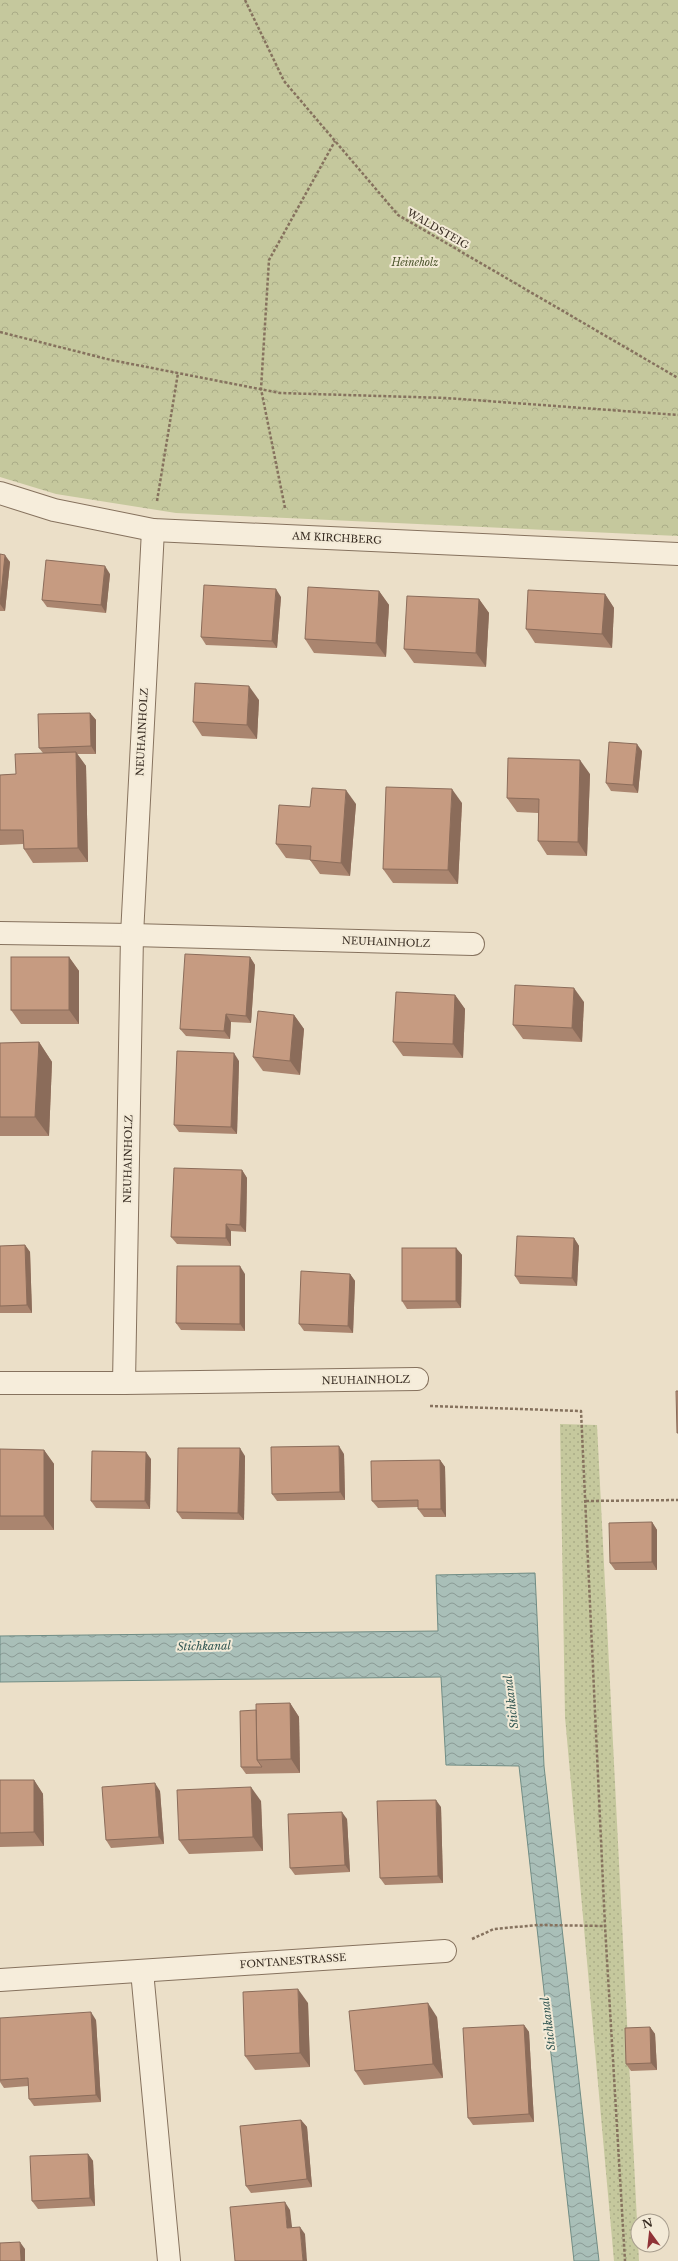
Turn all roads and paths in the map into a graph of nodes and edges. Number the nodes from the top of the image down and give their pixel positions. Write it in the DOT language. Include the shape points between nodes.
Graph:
graph roads {
  1 [pos="244,0"];
  2 [pos="335,140"];
  3 [pos="0,332"];
  4 [pos="178,373"];
  5 [pos="678,378"];
  6 [pos="261,389"];
  7 [pos="678,415"];
  8 [pos="0,493"];
  9 [pos="152,530"];
  10 [pos="291,536"];
  11 [pos="678,554"];
  12 [pos="0,933"];
  13 [pos="132,934"];
  14 [pos="473,944"];
  15 [pos="417,1379"];
  16 [pos="0,1383"];
  17 [pos="124,1383"];
  18 [pos="678,1500"];
  19 [pos="586,1501"];
  20 [pos="605,1926"];
  21 [pos="445,1951"];
  22 [pos="142,1971"];
  23 [pos="0,1980"];
  24 [pos="169,2261"];
  25 [pos="626,2261"];
  1 -- 2 [label="path, WALDSTEIG" via="284,81"];
  2 -- 5 [label="path, WALDSTEIG" via="398,215"];
  2 -- 6 [label="path" via="269,260"];
  3 -- 4 [label="path" via="111,360"];
  4 -- 6 [label="path"];
  4 -- 9 [label="path"];
  6 -- 7 [label="path" via="280,393 446,398"];
  6 -- 10 [label="path"];
  8 -- 9 [label="street, AM KIRCHBERG" via="54,510"];
  9 -- 10 [label="street, AM KIRCHBERG"];
  9 -- 13 [label="street, NEUHAINHOLZ"];
  10 -- 11 [label="street, AM KIRCHBERG"];
  12 -- 13 [label="street, NEUHAINHOLZ"];
  13 -- 14 [label="street, NEUHAINHOLZ"];
  13 -- 17 [label="street, NEUHAINHOLZ"];
  15 -- 17 [label="street, NEUHAINHOLZ"];
  15 -- 19 [label="path" via="426,1406 581,1411"];
  16 -- 17 [label="street, NEUHAINHOLZ"];
  18 -- 19 [label="path"];
  19 -- 20 [label="path"];
  20 -- 21 [label="path" via="538,1925 494,1929"];
  20 -- 25 [label="path"];
  21 -- 22 [label="street, FONTANESTRASSE"];
  22 -- 23 [label="street, FONTANESTRASSE"];
  22 -- 24 [label="street"];
}
